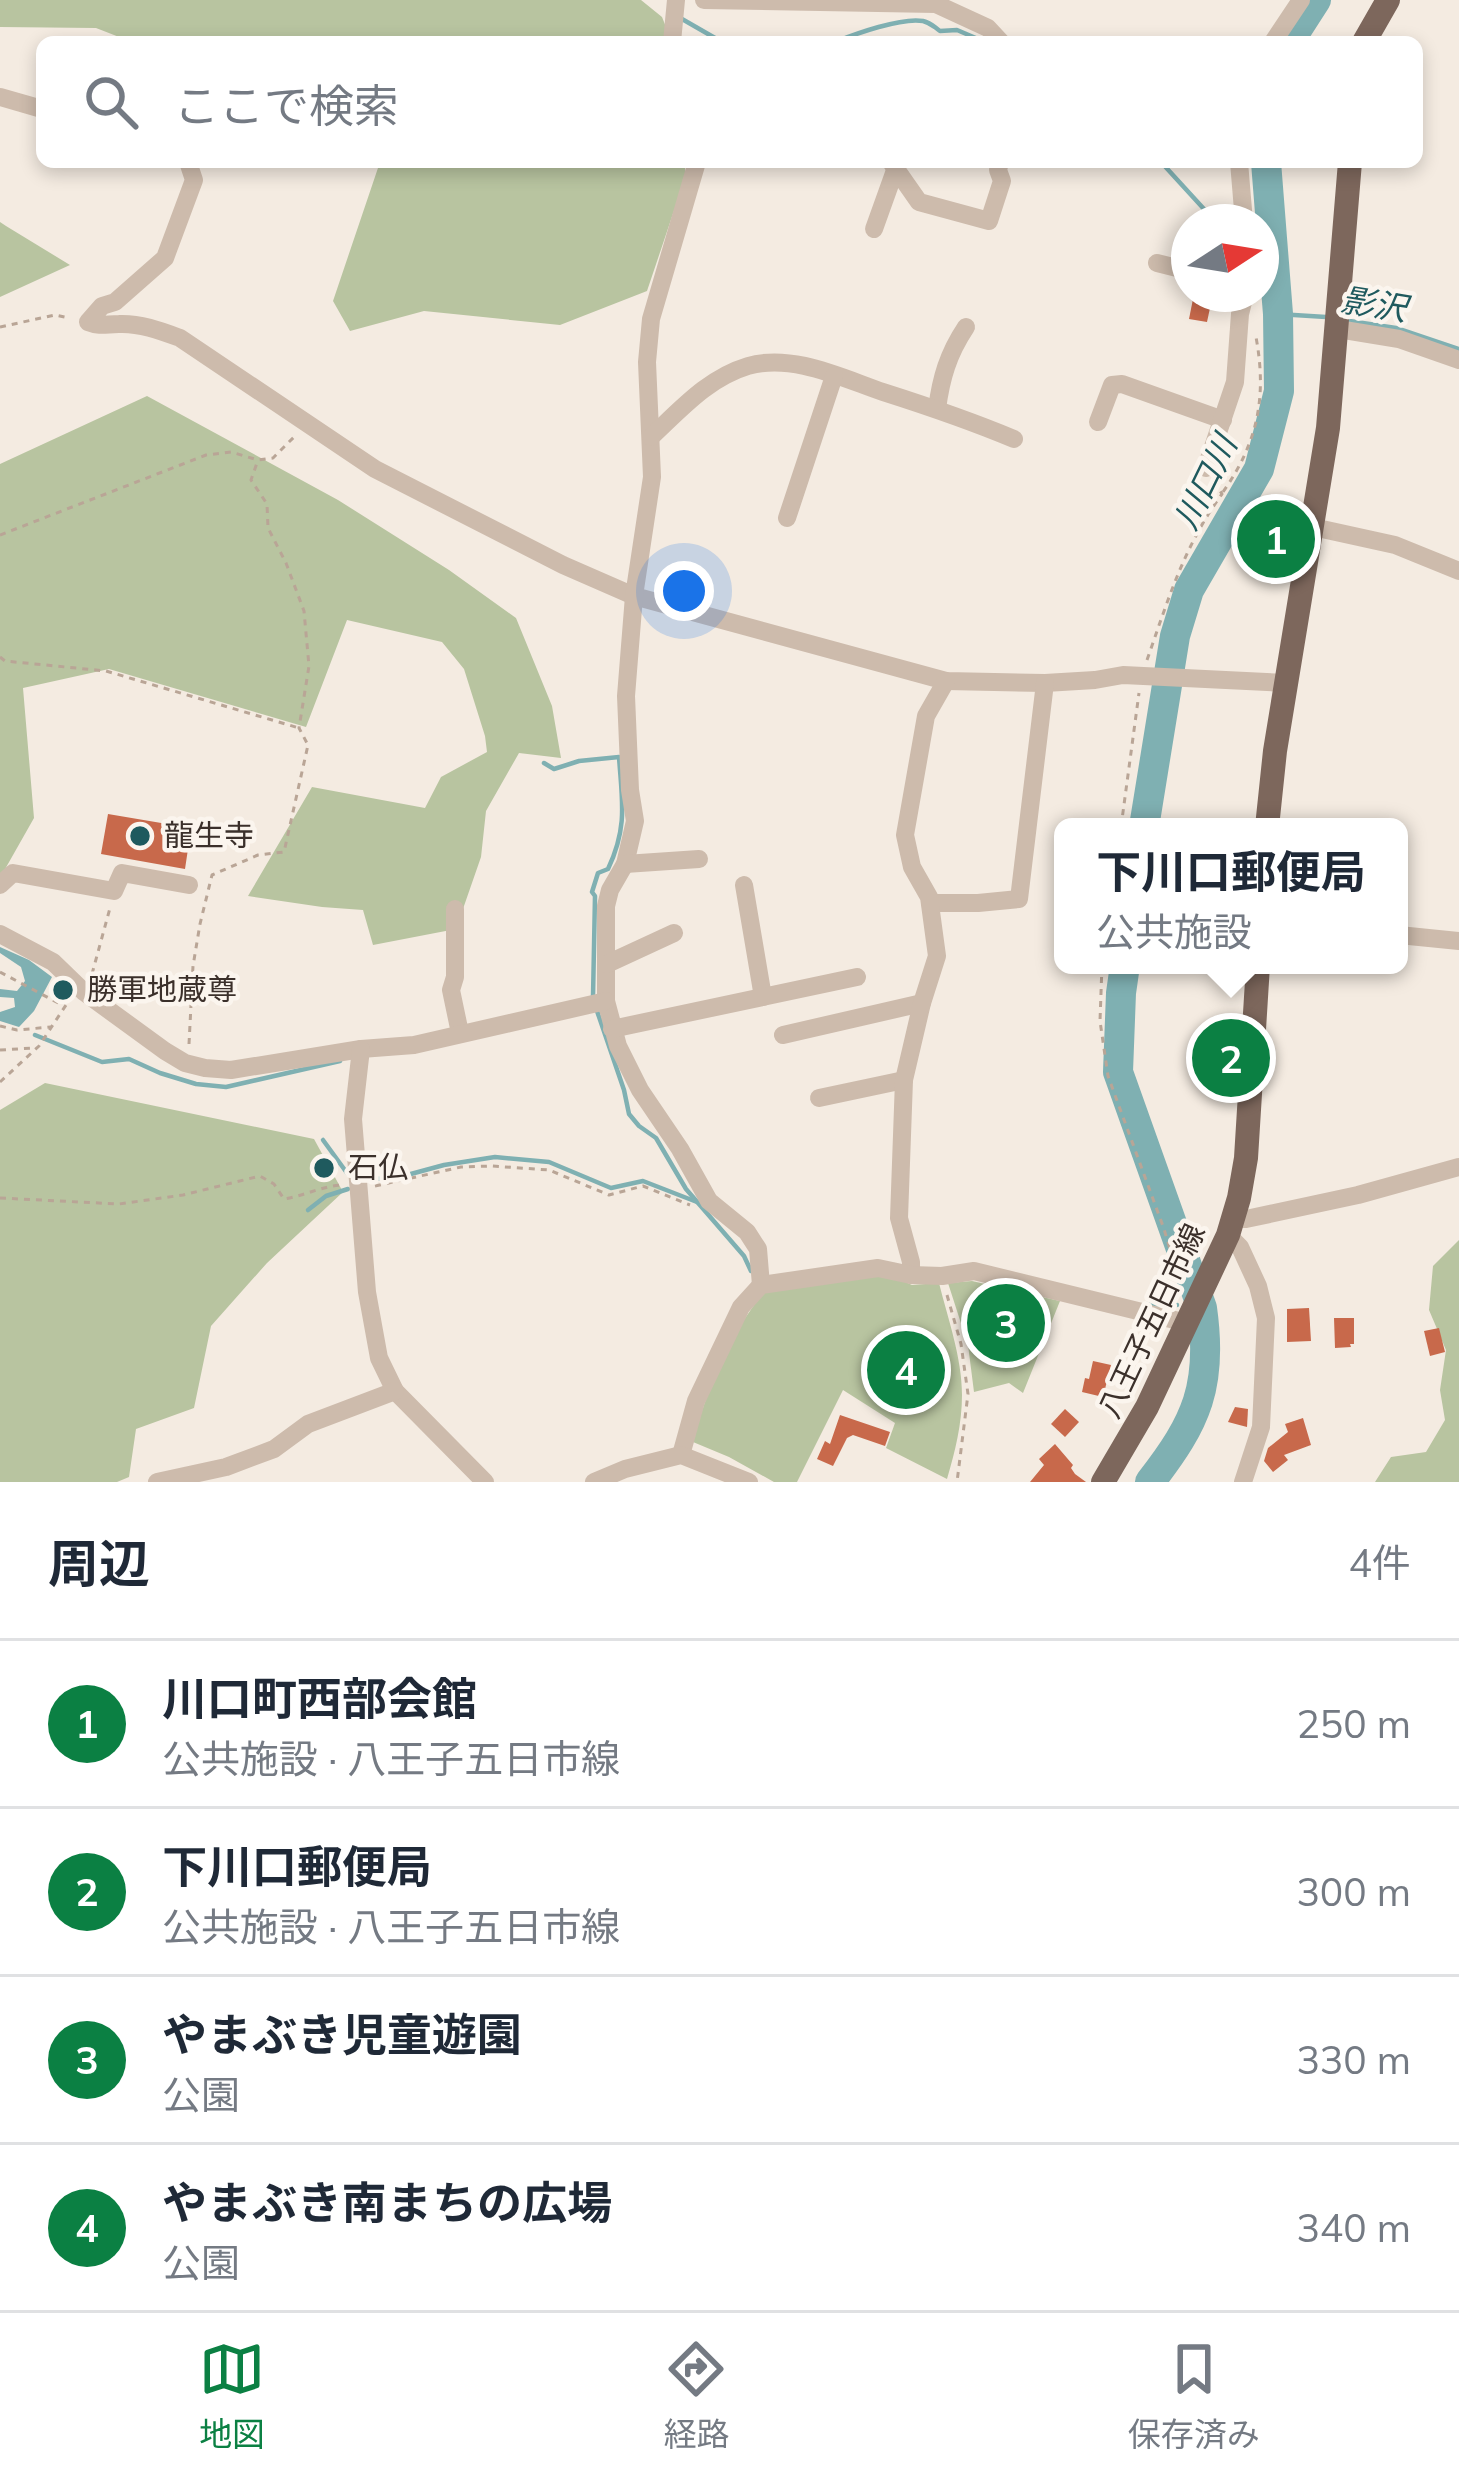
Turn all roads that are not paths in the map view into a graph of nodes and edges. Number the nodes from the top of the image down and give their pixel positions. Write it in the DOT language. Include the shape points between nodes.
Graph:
graph roads {
  1 [pos="676,0"];
  2 [pos="704,0"];
  3 [pos="1301,0"];
  4 [pos="1388,0"];
  5 [pos="937,2"];
  6 [pos="673,36"];
  7 [pos="995,36"];
  8 [pos="1277,36"];
  9 [pos="1367,36"];
  10 [pos="0,98"];
  11 [pos="36,107"];
  12 [pos="190,168"];
  13 [pos="695,168"];
  14 [pos="894,168"];
  15 [pos="898,168"];
  16 [pos="998,168"];
  17 [pos="1240,168"];
  18 [pos="1350,168"];
  19 [pos="1242,204"];
  20 [pos="874,229"];
  21 [pos="1157,263"];
  22 [pos="1171,266"];
  23 [pos="1240,312"];
  24 [pos="1338,321"];
  25 [pos="966,327"];
  26 [pos="1459,360"];
  27 [pos="834,376"];
  28 [pos="937,409"];
  29 [pos="1223,421"];
  30 [pos="1098,422"];
  31 [pos="651,436"];
  32 [pos="1014,439"];
  33 [pos="1206,467"];
  34 [pos="787,518"];
  35 [pos="1313,527"];
  36 [pos="1459,571"];
  37 [pos="634,596"];
  38 [pos="946,681"];
  39 [pos="1045,683"];
  40 [pos="1286,683"];
  41 [pos="1268,818"];
  42 [pos="699,859"];
  43 [pos="625,864"];
  44 [pos="0,884"];
  45 [pos="189,885"];
  46 [pos="744,885"];
  47 [pos="930,903"];
  48 [pos="454,909"];
  49 [pos="674,933"];
  50 [pos="0,934"];
  51 [pos="1408,936"];
  52 [pos="1459,940"];
  53 [pos="607,964"];
  54 [pos="1257,974"];
  55 [pos="857,977"];
  56 [pos="811,987"];
  57 [pos="763,997"];
  58 [pos="605,1002"];
  59 [pos="922,1003"];
  60 [pos="820,1026"];
  61 [pos="612,1029"];
  62 [pos="460,1033"];
  63 [pos="783,1035"];
  64 [pos="361,1049"];
  65 [pos="904,1080"];
  66 [pos="819,1098"];
  67 [pos="1459,1167"];
  68 [pos="1228,1234"];
  69 [pos="911,1275"];
  70 [pos="761,1285"];
  71 [pos="1186,1324"];
  72 [pos="395,1391"];
  73 [pos="688,1458"];
  74 [pos="157,1482"];
  75 [pos="485,1482"];
  76 [pos="594,1482"];
  77 [pos="694,1482"];
  78 [pos="748,1482"];
  79 [pos="1103,1482"];
  80 [pos="1243,1482"];
  1 -- 6 [label="street"];
  2 -- 5 [label="street"];
  3 -- 8 [label="street"];
  4 -- 9 [label="main road"];
  5 -- 7 [label="street"];
  10 -- 11 [label="street"];
  12 -- 37 [label="street" via="194,180 165,258 88,322 180,338 375,469"];
  13 -- 31 [label="street" via="651,319"];
  14 -- 20 [label="street"];
  15 -- 16 [label="street" via="920,202 989,221"];
  17 -- 19 [label="street"];
  18 -- 24 [label="main road"];
  21 -- 22 [label="street"];
  23 -- 29 [label="street"];
  24 -- 26 [label="street"];
  24 -- 35 [label="main road"];
  25 -- 28 [label="street" via="950,351"];
  27 -- 28 [label="street"];
  27 -- 31 [label="street" via="752,365 697,393"];
  27 -- 34 [label="street"];
  28 -- 32 [label="street"];
  29 -- 30 [label="street" via="1122,383 1112,385"];
  29 -- 33 [label="street"];
  31 -- 37 [label="street"];
  35 -- 36 [label="street" via="1395,545"];
  35 -- 40 [label="main road"];
  37 -- 38 [label="street"];
  37 -- 43 [label="street" via="626,696 635,821"];
  38 -- 39 [label="street"];
  38 -- 47 [label="street" via="926,716 905,835"];
  39 -- 40 [label="street" via="1123,675"];
  39 -- 47 [label="street" via="1019,899"];
  40 -- 41 [label="main road"];
  42 -- 43 [label="street"];
  43 -- 53 [label="street" via="606,906"];
  44 -- 45 [label="street" via="13,873 114,891 122,873"];
  46 -- 57 [label="street"];
  47 -- 59 [label="street" via="938,956"];
  48 -- 62 [label="street" via="451,990"];
  49 -- 53 [label="street"];
  50 -- 64 [label="street" via="53,962 185,1064 231,1070"];
  51 -- 52 [label="street"];
  53 -- 58 [label="street"];
  54 -- 68 [label="main road, 八王子五日市線" via="1247,1142"];
  55 -- 56 [label="street"];
  56 -- 57 [label="street"];
  56 -- 60 [label="street"];
  57 -- 61 [label="street"];
  58 -- 61 [label="street"];
  58 -- 62 [label="street"];
  59 -- 60 [label="street"];
  59 -- 65 [label="street"];
  60 -- 63 [label="street"];
  61 -- 70 [label="street" via="709,1201 758,1250"];
  62 -- 64 [label="street"];
  64 -- 72 [label="street" via="353,1119 368,1292 379,1358"];
  65 -- 66 [label="street"];
  65 -- 69 [label="street" via="899,1218"];
  67 -- 68 [label="street" via="1246,1220"];
  68 -- 71 [label="main road, 八王子五日市線"];
  68 -- 80 [label="street" via="1266,1318 1261,1427"];
  69 -- 70 [label="street" via="878,1268"];
  69 -- 71 [label="street" via="974,1271"];
  70 -- 73 [label="street" via="741,1307 696,1401"];
  71 -- 79 [label="main road, 八王子五日市線"];
  72 -- 74 [label="street" via="308,1424 274,1449"];
  72 -- 75 [label="street"];
  73 -- 76 [label="street"];
  73 -- 77 [label="street"];
  73 -- 78 [label="street"];
}
